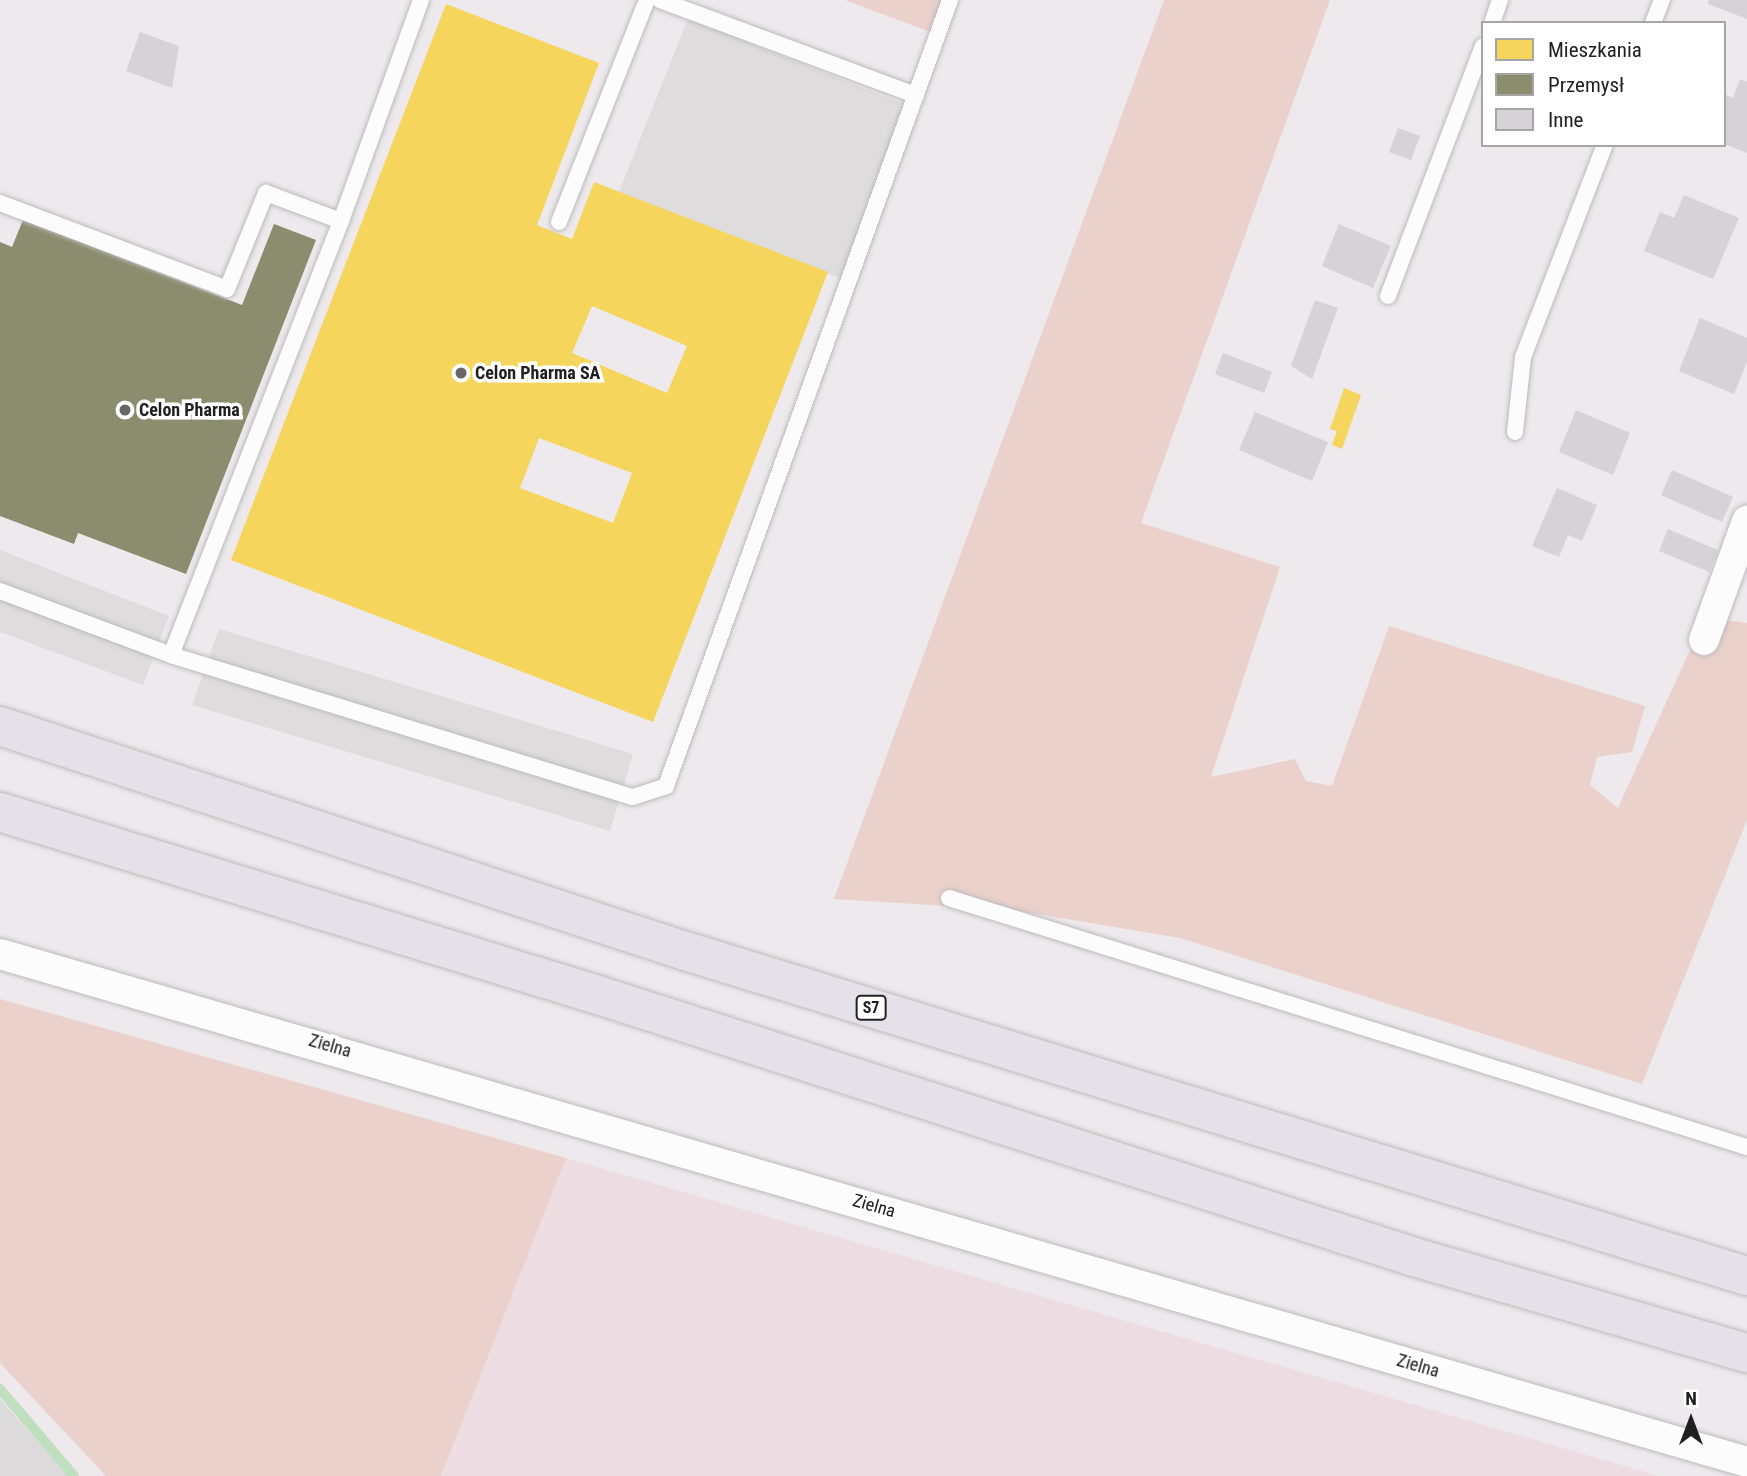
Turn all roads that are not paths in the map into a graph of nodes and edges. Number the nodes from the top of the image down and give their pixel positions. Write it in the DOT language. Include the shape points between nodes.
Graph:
graph roads {
  1 [pos="421,0"];
  2 [pos="647,0"];
  3 [pos="660,0"];
  4 [pos="950,0"];
  5 [pos="1500,0"];
  6 [pos="1662,0"];
  7 [pos="1493,21"];
  8 [pos="1654,21"];
  9 [pos="1481,51"];
  10 [pos="916,95"];
  11 [pos="1604,147"];
  12 [pos="0,203"];
  13 [pos="341,221"];
  14 [pos="559,222"];
  15 [pos="1388,296"];
  16 [pos="1515,432"];
  17 [pos="1747,521"];
  18 [pos="0,591"];
  19 [pos="1704,640"];
  20 [pos="171,655"];
  21 [pos="0,726"];
  22 [pos="0,812"];
  23 [pos="949,898"];
  24 [pos="0,954"];
  25 [pos="1747,1147"];
  26 [pos="1747,1276"];
  27 [pos="1747,1353"];
  28 [pos="1747,1462"];
  1 -- 13 [label="lane"];
  2 -- 14 [label="lane"];
  3 -- 10 [label="lane"];
  4 -- 10 [label="lane"];
  5 -- 7 [label="lane"];
  6 -- 8 [label="lane"];
  9 -- 15 [label="lane"];
  10 -- 20 [label="lane" via="666,786 633,797"];
  11 -- 16 [label="lane" via="1523,357"];
  12 -- 13 [label="lane" via="227,289 266,193"];
  13 -- 20 [label="lane"];
  17 -- 19 [label="street"];
  18 -- 20 [label="lane"];
  21 -- 26 [label="highway, S7" via="682,950"];
  22 -- 27 [label="highway" via="595,994 1414,1257"];
  23 -- 25 [label="lane"];
  24 -- 28 [label="street, Zielna"];
}
